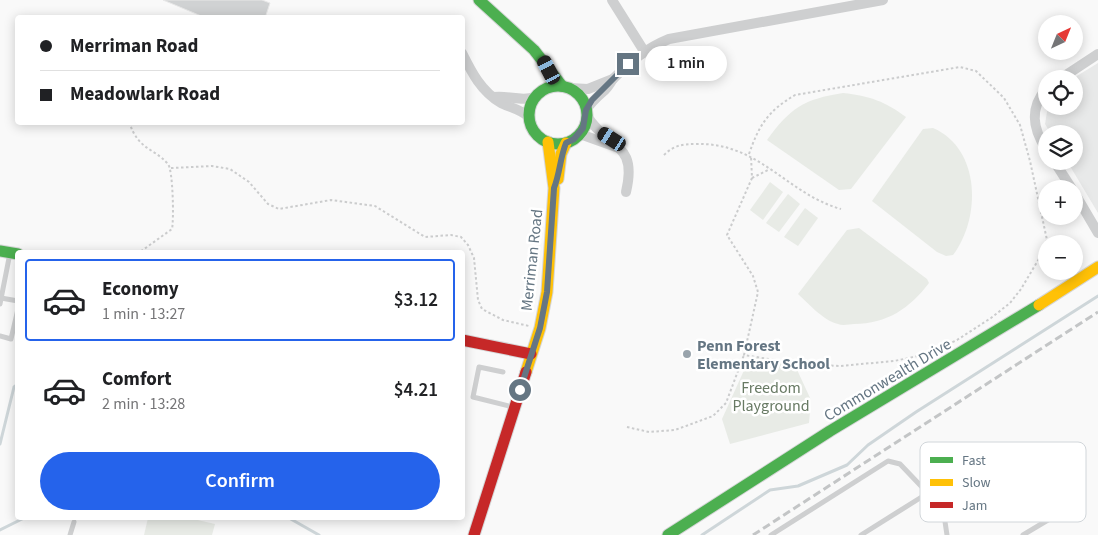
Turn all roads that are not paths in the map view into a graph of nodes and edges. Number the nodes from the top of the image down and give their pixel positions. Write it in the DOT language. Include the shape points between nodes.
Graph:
graph roads {
  1 [pos="479,0"];
  2 [pos="612,0"];
  3 [pos="883,0"];
  4 [pos="644,52"];
  5 [pos="536,53"];
  6 [pos="1098,54"];
  7 [pos="465,58"];
  8 [pos="1074,70"];
  9 [pos="613,79"];
  10 [pos="566,87"];
  11 [pos="537,95"];
  12 [pos="494,97"];
  13 [pos="1038,103"];
  14 [pos="586,113"];
  15 [pos="529,117"];
  16 [pos="580,134"];
  17 [pos="1038,135"];
  18 [pos="548,142"];
  19 [pos="566,143"];
  20 [pos="619,148"];
  21 [pos="554,188"];
  22 [pos="626,192"];
  23 [pos="1083,207"];
  24 [pos="1098,233"];
  25 [pos="9,252"];
  26 [pos="1098,267"];
  27 [pos="1,298"];
  28 [pos="15,300"];
  29 [pos="0,304"];
  30 [pos="15,322"];
  31 [pos="0,336"];
  32 [pos="465,341"];
  33 [pos="531,354"];
  34 [pos="503,372"];
  35 [pos="515,408"];
  36 [pos="920,485"];
  37 [pos="920,498"];
  38 [pos="74,522"];
  39 [pos="945,522"];
  40 [pos="1044,522"];
  41 [pos="70,535"];
  42 [pos="474,535"];
  43 [pos="668,535"];
  44 [pos="770,535"];
  45 [pos="861,535"];
  46 [pos="947,535"];
  47 [pos="1023,535"];
  1 -- 5 [label="main road" via="512,26"];
  2 -- 4 [label="street"];
  3 -- 4 [label="street" via="669,39"];
  4 -- 9 [label="street"];
  5 -- 10 [label="main road"];
  5 -- 11 [label="main road" via="542,77"];
  6 -- 8 [label="street"];
  7 -- 12 [label="street" via="480,86"];
  9 -- 10 [label="street" via="582,90"];
  9 -- 14 [label="street" via="592,100"];
  10 -- 11 [label="main road" via="550,87"];
  10 -- 14 [label="main road" via="580,97"];
  11 -- 12 [label="street" via="522,100 503,95"];
  11 -- 15 [label="main road"];
  12 -- 15 [label="street"];
  13 -- 17 [label="street" via="1034,115"];
  14 -- 16 [label="main road"];
  14 -- 20 [label="street" via="596,129"];
  15 -- 18 [label="main road" via="535,132"];
  16 -- 19 [label="main road"];
  16 -- 20 [label="street"];
  18 -- 19 [label="main road"];
  18 -- 21 [label="main road, Merriman Road"];
  19 -- 21 [label="main road, Merriman Road"];
  20 -- 22 [label="street" via="630,165"];
  21 -- 33 [label="main road, Merriman Road" via="547,292"];
  23 -- 24 [label="street"];
  25 -- 27 [label="lane"];
  26 -- 43 [label="main road, Commonwealth Drive" via="830,431"];
  27 -- 28 [label="lane"];
  27 -- 29 [label="lane"];
  30 -- 31 [label="lane" via="11,339"];
  32 -- 33 [label="main road"];
  33 -- 35 [label="main road, Merriman Road"];
  34 -- 35 [label="lane" via="479,367 473,397"];
  35 -- 42 [label="main road, Merriman Road"];
  36 -- 44 [label="lane" via="900,464 888,461"];
  37 -- 45 [label="lane"];
  38 -- 41 [label="lane"];
  39 -- 46 [label="lane"];
  40 -- 47 [label="lane"];
}
